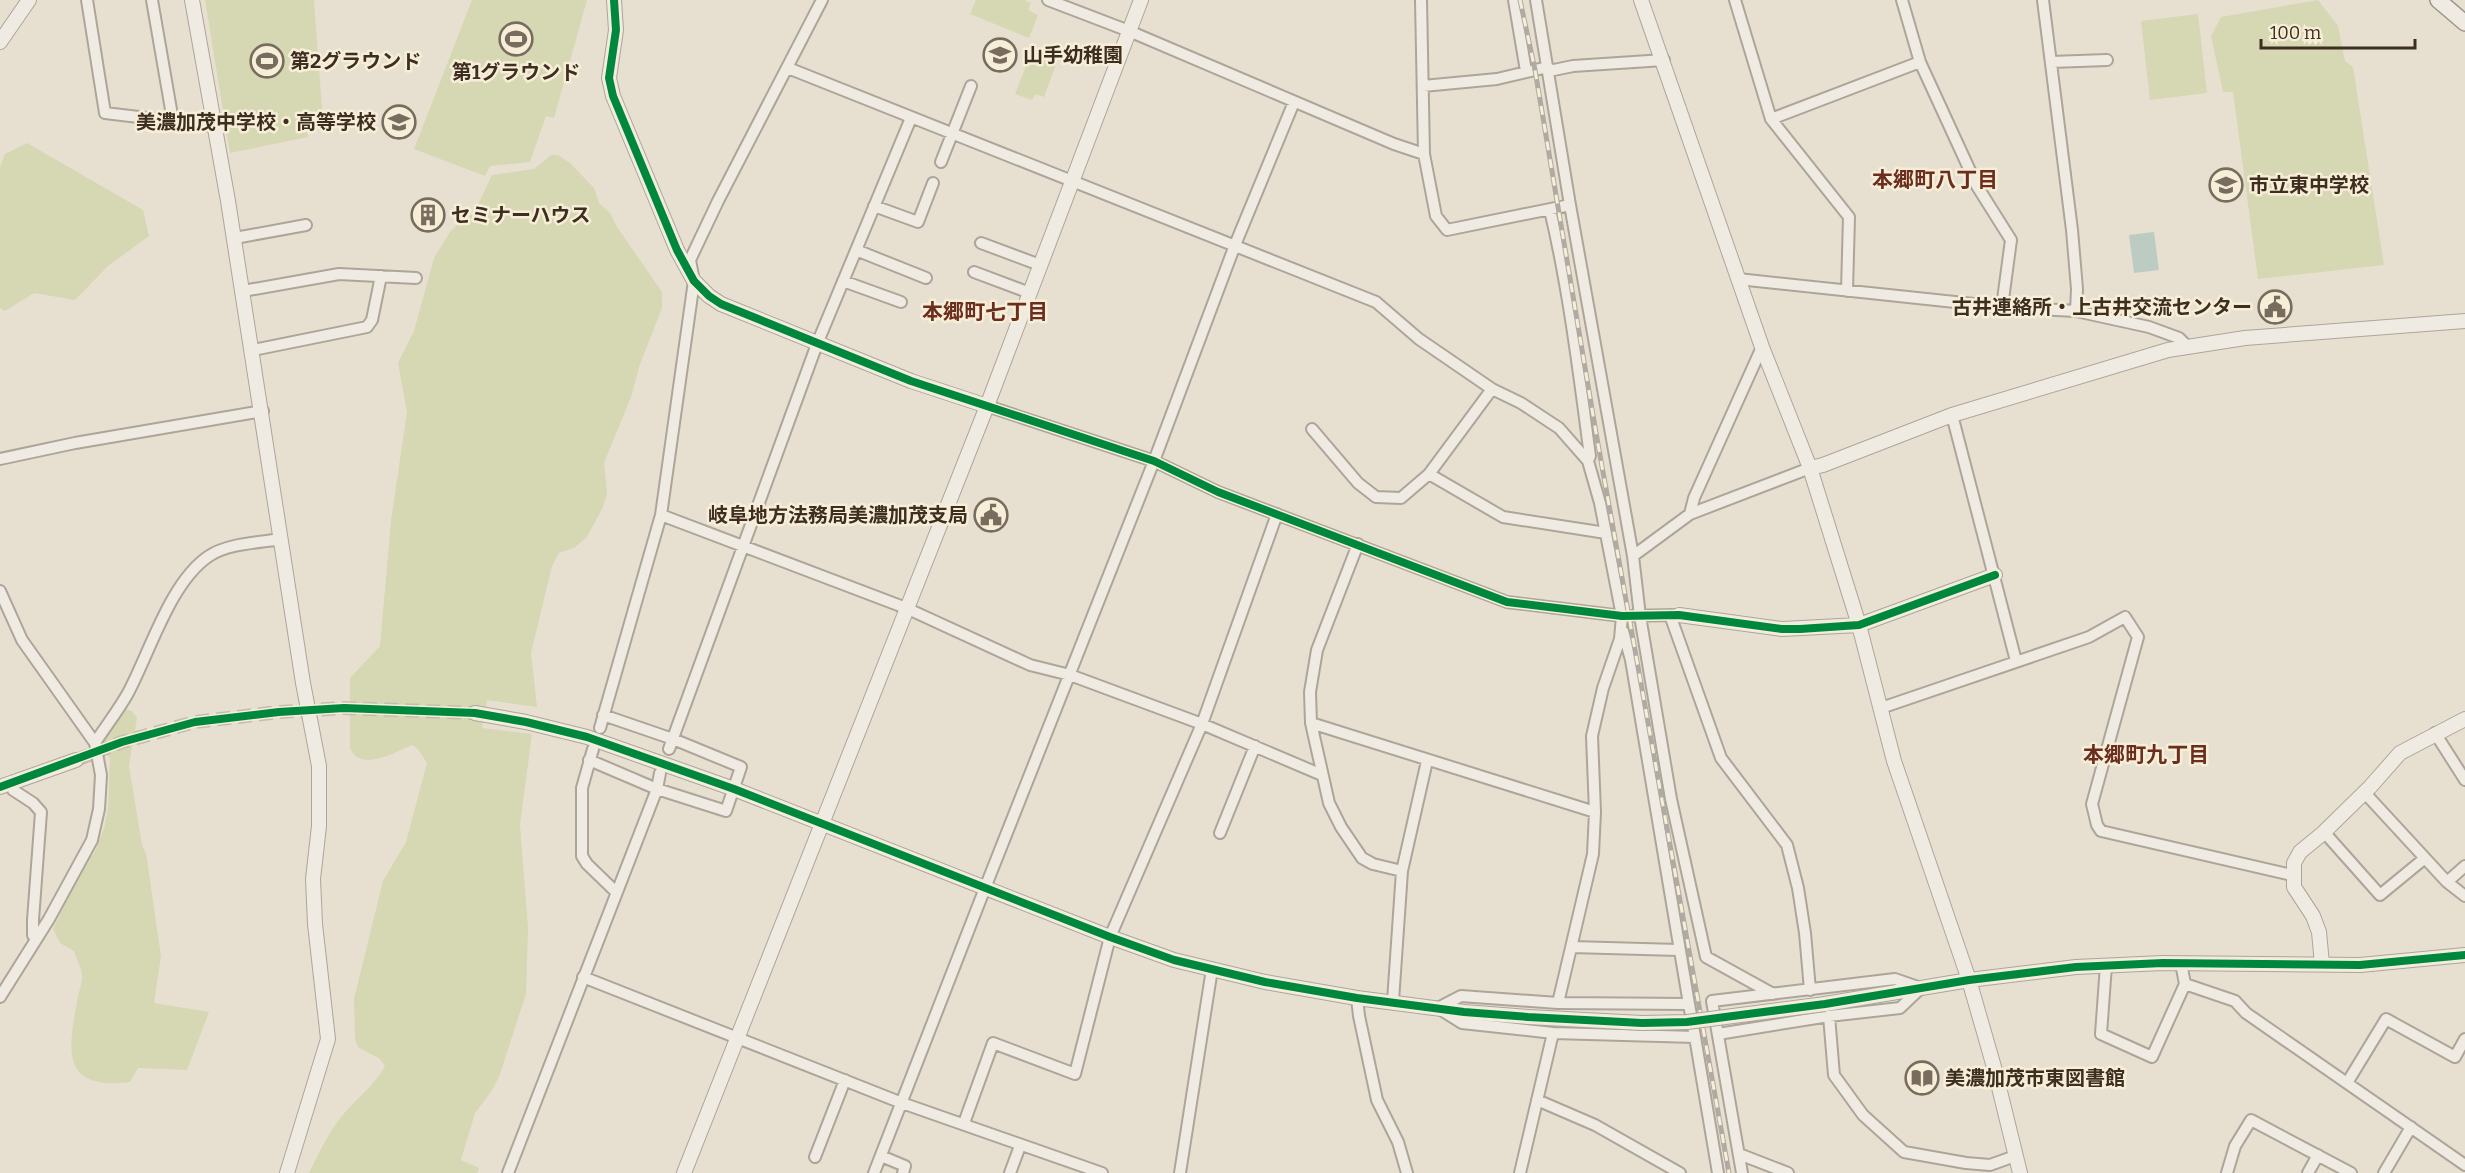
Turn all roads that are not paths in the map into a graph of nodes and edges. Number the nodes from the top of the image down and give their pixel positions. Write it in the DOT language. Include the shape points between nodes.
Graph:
graph roads {
  1 [pos="29,0"];
  2 [pos="87,0"];
  3 [pos="152,0"];
  4 [pos="192,0"];
  5 [pos="614,0"];
  6 [pos="822,0"];
  7 [pos="1048,0"];
  8 [pos="1141,0"];
  9 [pos="1421,0"];
  10 [pos="1514,0"];
  11 [pos="1536,0"];
  12 [pos="1641,0"];
  13 [pos="1735,0"];
  14 [pos="1902,0"];
  15 [pos="2043,0"];
  16 [pos="2438,0"];
  17 [pos="2465,23"];
  18 [pos="1129,32"];
  19 [pos="0,42"];
  20 [pos="1664,60"];
  21 [pos="2107,60"];
  22 [pos="1920,62"];
  23 [pos="2051,62"];
  24 [pos="788,68"];
  25 [pos="1548,69"];
  26 [pos="1526,71"];
  27 [pos="970,86"];
  28 [pos="1423,86"];
  29 [pos="1294,102"];
  30 [pos="910,118"];
  31 [pos="1771,119"];
  32 [pos="173,121"];
  33 [pos="214,126"];
  34 [pos="951,134"];
  35 [pos="1424,154"];
  36 [pos="941,162"];
  37 [pos="1072,182"];
  38 [pos="933,183"];
  39 [pos="1570,205"];
  40 [pos="874,206"];
  41 [pos="1550,210"];
  42 [pos="306,225"];
  43 [pos="235,238"];
  44 [pos="981,243"];
  45 [pos="1235,245"];
  46 [pos="856,250"];
  47 [pos="1040,265"];
  48 [pos="974,272"];
  49 [pos="381,276"];
  50 [pos="416,278"];
  51 [pos="926,278"];
  52 [pos="1738,279"];
  53 [pos="843,281"];
  54 [pos="694,282"];
  55 [pos="243,291"];
  56 [pos="1847,291"];
  57 [pos="1030,293"];
  58 [pos="900,302"];
  59 [pos="2002,307"];
  60 [pos="2076,311"];
  61 [pos="2465,321"];
  62 [pos="817,344"];
  63 [pos="2187,346"];
  64 [pos="1762,347"];
  65 [pos="253,350"];
  66 [pos="1492,388"];
  67 [pos="987,406"];
  68 [pos="263,411"];
  69 [pos="1953,415"];
  70 [pos="1312,429"];
  71 [pos="0,459"];
  72 [pos="1154,461"];
  73 [pos="1588,461"];
  74 [pos="1810,468"];
  75 [pos="1429,474"];
  76 [pos="1277,514"];
  77 [pos="1689,514"];
  78 [pos="661,515"];
  79 [pos="1606,533"];
  80 [pos="281,539"];
  81 [pos="1358,544"];
  82 [pos="743,547"];
  83 [pos="1633,556"];
  84 [pos="1995,575"];
  85 [pos="0,591"];
  86 [pos="906,608"];
  87 [pos="1674,615"];
  88 [pos="1640,616"];
  89 [pos="1622,620"];
  90 [pos="1859,625"];
  91 [pos="2016,661"];
  92 [pos="1070,675"];
  93 [pos="1881,708"];
  94 [pos="475,713"];
  95 [pos="603,715"];
  96 [pos="2465,719"];
  97 [pos="1311,723"];
  98 [pos="1202,724"];
  99 [pos="600,728"];
  100 [pos="2435,733"];
  101 [pos="94,743"];
  102 [pos="671,744"];
  103 [pos="1255,746"];
  104 [pos="76,760"];
  105 [pos="1427,761"];
  106 [pos="660,774"];
  107 [pos="1322,775"];
  108 [pos="2465,780"];
  109 [pos="6,785"];
  110 [pos="657,789"];
  111 [pos="734,789"];
  112 [pos="2364,792"];
  113 [pos="1595,812"];
  114 [pos="821,824"];
  115 [pos="2324,832"];
  116 [pos="1220,833"];
  117 [pos="2425,858"];
  118 [pos="2465,866"];
  119 [pos="1402,871"];
  120 [pos="2292,875"];
  121 [pos="2447,882"];
  122 [pos="985,888"];
  123 [pos="616,892"];
  124 [pos="2465,896"];
  125 [pos="1110,937"];
  126 [pos="35,938"];
  127 [pos="1572,947"];
  128 [pos="1678,950"];
  129 [pos="2465,955"];
  130 [pos="2181,963"];
  131 [pos="2322,964"];
  132 [pos="2106,965"];
  133 [pos="1212,969"];
  134 [pos="583,976"];
  135 [pos="1969,980"];
  136 [pos="2185,984"];
  137 [pos="1921,988"];
  138 [pos="1810,990"];
  139 [pos="1773,994"];
  140 [pos="0,997"];
  141 [pos="1357,998"];
  142 [pos="1393,1001"];
  143 [pos="1558,1003"];
  144 [pos="1689,1004"];
  145 [pos="1438,1008"];
  146 [pos="1827,1010"];
  147 [pos="1553,1032"];
  148 [pos="1718,1034"];
  149 [pos="736,1037"];
  150 [pos="1695,1037"];
  151 [pos="2465,1039"];
  152 [pos="845,1080"];
  153 [pos="2347,1083"];
  154 [pos="1537,1100"];
  155 [pos="902,1103"];
  156 [pos="964,1123"];
  157 [pos="2411,1127"];
  158 [pos="1020,1146"];
  159 [pos="1739,1154"];
  160 [pos="2318,1155"];
  161 [pos="881,1156"];
  162 [pos="2015,1156"];
  163 [pos="815,1157"];
  164 [pos="2465,1165"];
  165 [pos="1665,1170"];
  166 [pos="287,1173"];
  167 [pos="508,1173"];
  168 [pos="684,1173"];
  169 [pos="874,1173"];
  170 [pos="903,1173"];
  171 [pos="1010,1173"];
  172 [pos="1102,1173"];
  173 [pos="1180,1173"];
  174 [pos="1407,1173"];
  175 [pos="1520,1173"];
  176 [pos="1680,1173"];
  177 [pos="1718,1173"];
  178 [pos="1742,1173"];
  179 [pos="1788,1173"];
  180 [pos="2019,1173"];
  181 [pos="2227,1173"];
  182 [pos="2308,1173"];
  183 [pos="2351,1173"];
  184 [pos="2384,1173"];
  1 -- 19 [label="street"];
  2 -- 32 [label="street" via="105,113"];
  3 -- 32 [label="street"];
  4 -- 33 [label="street"];
  5 -- 54 [label="street" via="616,30 609,78 613,96"];
  6 -- 24 [label="street"];
  7 -- 18 [label="street"];
  8 -- 18 [label="street"];
  9 -- 28 [label="street"];
  10 -- 26 [label="street"];
  11 -- 25 [label="street"];
  12 -- 20 [label="street"];
  13 -- 31 [label="street"];
  14 -- 22 [label="street"];
  15 -- 23 [label="street"];
  16 -- 17 [label="main road"];
  18 -- 29 [label="street"];
  18 -- 37 [label="street"];
  20 -- 25 [label="street"];
  20 -- 52 [label="street"];
  21 -- 23 [label="street"];
  22 -- 31 [label="street"];
  22 -- 59 [label="street" via="1977,186 2011,240"];
  23 -- 60 [label="street" via="2072,230"];
  24 -- 30 [label="street"];
  24 -- 54 [label="street" via="690,260"];
  25 -- 26 [label="street"];
  25 -- 39 [label="street"];
  26 -- 28 [label="street" via="1497,79"];
  27 -- 34 [label="street"];
  28 -- 35 [label="street"];
  29 -- 35 [label="street"];
  29 -- 45 [label="street"];
  30 -- 34 [label="street"];
  30 -- 40 [label="street"];
  31 -- 56 [label="street" via="1849,217"];
  32 -- 33 [label="street"];
  33 -- 43 [label="street"];
  34 -- 36 [label="street"];
  34 -- 37 [label="street"];
  35 -- 41 [label="street" via="1436,216 1447,230"];
  37 -- 45 [label="street"];
  37 -- 47 [label="street"];
  38 -- 40 [label="street" via="918,222"];
  39 -- 41 [label="street"];
  39 -- 83 [label="street"];
  40 -- 46 [label="street"];
  41 -- 73 [label="street" via="1576,356"];
  42 -- 43 [label="street"];
  43 -- 55 [label="street"];
  44 -- 47 [label="street"];
  45 -- 66 [label="street" via="1376,302 1419,339"];
  45 -- 72 [label="street"];
  46 -- 51 [label="street"];
  46 -- 53 [label="street"];
  47 -- 57 [label="street"];
  48 -- 57 [label="street"];
  49 -- 50 [label="street"];
  49 -- 55 [label="street" via="339,274"];
  49 -- 65 [label="street" via="367,327"];
  52 -- 56 [label="street"];
  52 -- 64 [label="street"];
  53 -- 58 [label="street"];
  53 -- 62 [label="street"];
  54 -- 62 [label="street" via="721,304"];
  54 -- 78 [label="street"];
  55 -- 65 [label="street"];
  56 -- 59 [label="street"];
  57 -- 67 [label="street"];
  59 -- 60 [label="street"];
  60 -- 63 [label="street" via="2149,327 2179,338"];
  61 -- 63 [label="street"];
  62 -- 67 [label="street"];
  62 -- 82 [label="street"];
  63 -- 69 [label="street"];
  64 -- 74 [label="street"];
  64 -- 77 [label="street"];
  65 -- 68 [label="street"];
  66 -- 73 [label="street" via="1559,428"];
  66 -- 75 [label="street"];
  67 -- 72 [label="street"];
  67 -- 86 [label="street"];
  68 -- 71 [label="street" via="75,442"];
  68 -- 80 [label="street"];
  69 -- 74 [label="street"];
  69 -- 84 [label="street"];
  70 -- 75 [label="street" via="1358,483 1376,497 1401,498"];
  72 -- 76 [label="street" via="1218,492"];
  72 -- 92 [label="street"];
  73 -- 79 [label="street"];
  74 -- 77 [label="street"];
  74 -- 90 [label="street"];
  75 -- 79 [label="street" via="1503,518"];
  76 -- 81 [label="street"];
  76 -- 98 [label="street"];
  77 -- 83 [label="street"];
  78 -- 82 [label="street"];
  78 -- 95 [label="street"];
  79 -- 89 [label="street"];
  80 -- 101 [label="street" via="232,547 211,555 188,575 128,693"];
  80 -- 166 [label="street" via="319,766 319,826 313,879 328,1040"];
  81 -- 89 [label="street" via="1507,602"];
  81 -- 97 [label="street" via="1317,650 1310,692"];
  82 -- 86 [label="street"];
  82 -- 102 [label="street"];
  83 -- 88 [label="street"];
  84 -- 90 [label="street"];
  84 -- 91 [label="street"];
  85 -- 101 [label="street" via="22,640"];
  86 -- 92 [label="street" via="1030,665"];
  86 -- 114 [label="street"];
  87 -- 88 [label="street"];
  87 -- 90 [label="street" via="1782,629"];
  87 -- 138 [label="street" via="1721,758 1786,845 1803,922"];
  88 -- 89 [label="street"];
  88 -- 139 [label="street" via="1671,799 1706,957"];
  89 -- 113 [label="street" via="1592,736"];
  89 -- 128 [label="street"];
  90 -- 93 [label="street"];
  91 -- 93 [label="street"];
  91 -- 120 [label="street" via="2089,637 2126,617 2138,637 2092,804 2097,825 2101,831"];
  92 -- 98 [label="street"];
  92 -- 122 [label="street"];
  93 -- 135 [label="street" via="1894,761"];
  94 -- 111 [label="street" via="587,737"];
  95 -- 99 [label="street"];
  95 -- 102 [label="street"];
  96 -- 100 [label="street"];
  97 -- 105 [label="street"];
  97 -- 107 [label="street"];
  98 -- 103 [label="street"];
  98 -- 125 [label="street"];
  100 -- 108 [label="street"];
  100 -- 112 [label="street" via="2400,753"];
  101 -- 126 [label="street" via="101,775 92,840"];
  102 -- 111 [label="street" via="741,767"];
  103 -- 107 [label="street"];
  103 -- 116 [label="street"];
  104 -- 109 [label="street"];
  105 -- 113 [label="street"];
  105 -- 119 [label="street"];
  106 -- 110 [label="street"];
  107 -- 119 [label="street" via="1341,827 1362,858"];
  109 -- 126 [label="street" via="41,812"];
  110 -- 111 [label="street" via="726,811"];
  110 -- 123 [label="street"];
  110 -- 123 [label="street" via="591,755 582,788 582,856"];
  111 -- 114 [label="street"];
  112 -- 115 [label="street"];
  112 -- 117 [label="street"];
  113 -- 127 [label="street" via="1593,854"];
  114 -- 122 [label="street"];
  114 -- 149 [label="street"];
  115 -- 117 [label="street" via="2380,895"];
  115 -- 120 [label="street" via="2300,852"];
  117 -- 121 [label="street"];
  118 -- 121 [label="street"];
  119 -- 142 [label="street"];
  120 -- 131 [label="street" via="2294,887 2319,932"];
  121 -- 124 [label="street"];
  122 -- 125 [label="street"];
  122 -- 155 [label="street"];
  123 -- 134 [label="street"];
  125 -- 133 [label="street"];
  125 -- 156 [label="street" via="1075,1074 993,1043"];
  126 -- 140 [label="street"];
  127 -- 128 [label="street"];
  127 -- 143 [label="street"];
  128 -- 144 [label="street"];
  129 -- 131 [label="street" via="2360,965"];
  130 -- 131 [label="street"];
  130 -- 132 [label="street"];
  130 -- 136 [label="street"];
  132 -- 135 [label="street"];
  132 -- 136 [label="street" via="2101,1034 2152,1057"];
  133 -- 141 [label="street"];
  133 -- 173 [label="street"];
  134 -- 149 [label="street"];
  134 -- 167 [label="street"];
  135 -- 137 [label="street"];
  135 -- 162 [label="street"];
  136 -- 153 [label="street" via="2235,1001 2246,1013"];
  137 -- 138 [label="street" via="1895,979"];
  137 -- 146 [label="street"];
  138 -- 139 [label="street"];
  139 -- 148 [label="street" via="1712,1001"];
  141 -- 142 [label="street"];
  141 -- 174 [label="street" via="1377,1100 1398,1142"];
  142 -- 145 [label="street"];
  143 -- 144 [label="street"];
  143 -- 145 [label="street" via="1461,996"];
  144 -- 150 [label="street"];
  145 -- 146 [label="street, bridge" via="1642,1023"];
  145 -- 147 [label="street" via="1462,1023"];
  146 -- 148 [label="street"];
  146 -- 162 [label="street" via="1834,1075 1863,1115 1904,1152 1990,1165"];
  147 -- 150 [label="street"];
  147 -- 154 [label="street"];
  148 -- 159 [label="street"];
  149 -- 152 [label="street"];
  149 -- 168 [label="street"];
  150 -- 177 [label="street"];
  151 -- 153 [label="street" via="2455,1057 2386,1019"];
  152 -- 155 [label="street"];
  152 -- 163 [label="street"];
  153 -- 157 [label="street"];
  154 -- 165 [label="street" via="1595,1125"];
  154 -- 175 [label="street"];
  155 -- 156 [label="street"];
  155 -- 161 [label="street"];
  156 -- 158 [label="street"];
  157 -- 164 [label="street"];
  157 -- 184 [label="street"];
  158 -- 171 [label="street"];
  158 -- 172 [label="street"];
  159 -- 178 [label="street"];
  159 -- 179 [label="street"];
  160 -- 181 [label="street" via="2251,1120 2235,1146"];
  160 -- 182 [label="street"];
  160 -- 183 [label="street"];
  161 -- 169 [label="street"];
  161 -- 170 [label="street" via="905,1166"];
  162 -- 180 [label="street"];
  165 -- 176 [label="street"];
}
